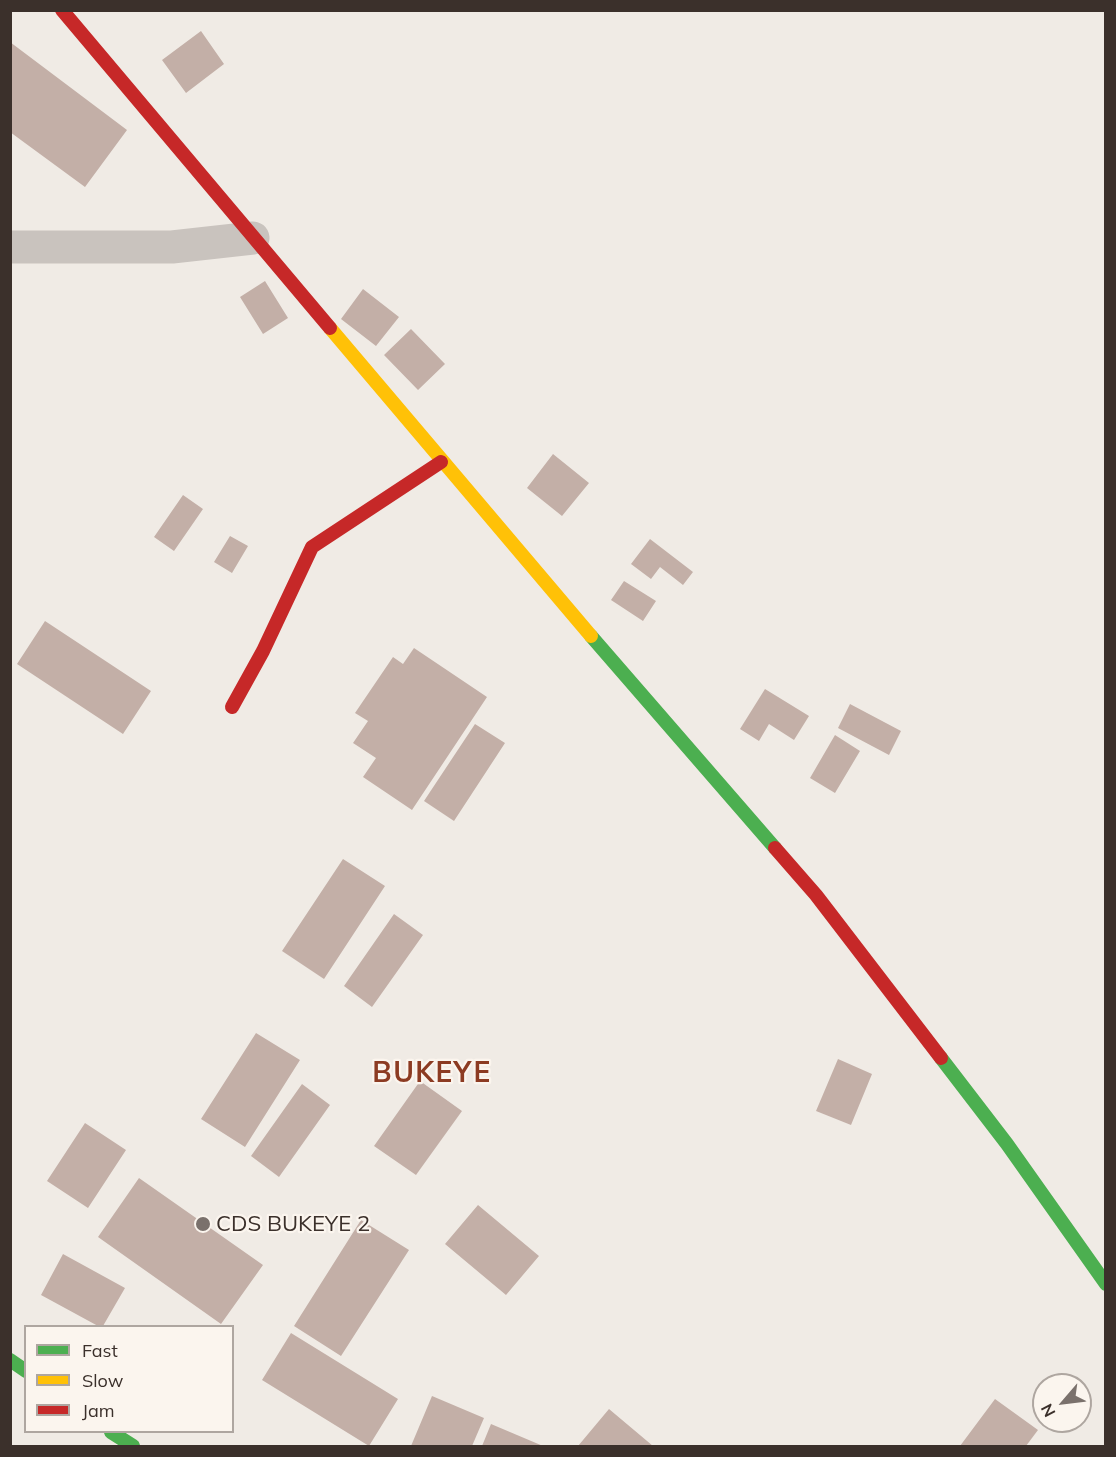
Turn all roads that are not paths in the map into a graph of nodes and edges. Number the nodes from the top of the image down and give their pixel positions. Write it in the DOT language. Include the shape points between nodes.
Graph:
graph roads {
  1 [pos="62,10"];
  2 [pos="253,238"];
  3 [pos="10,247"];
  4 [pos="441,462"];
  5 [pos="232,707"];
  6 [pos="1106,1284"];
  7 [pos="10,1360"];
  8 [pos="24,1370"];
  9 [pos="114,1433"];
  10 [pos="133,1446"];
  1 -- 2 [label="main road"];
  2 -- 3 [label="street" via="172,247"];
  2 -- 4 [label="main road"];
  4 -- 5 [label="main road" via="312,547"];
  4 -- 6 [label="main road" via="816,895 1007,1144"];
  7 -- 8 [label="main road"];
  9 -- 10 [label="main road"];
}
